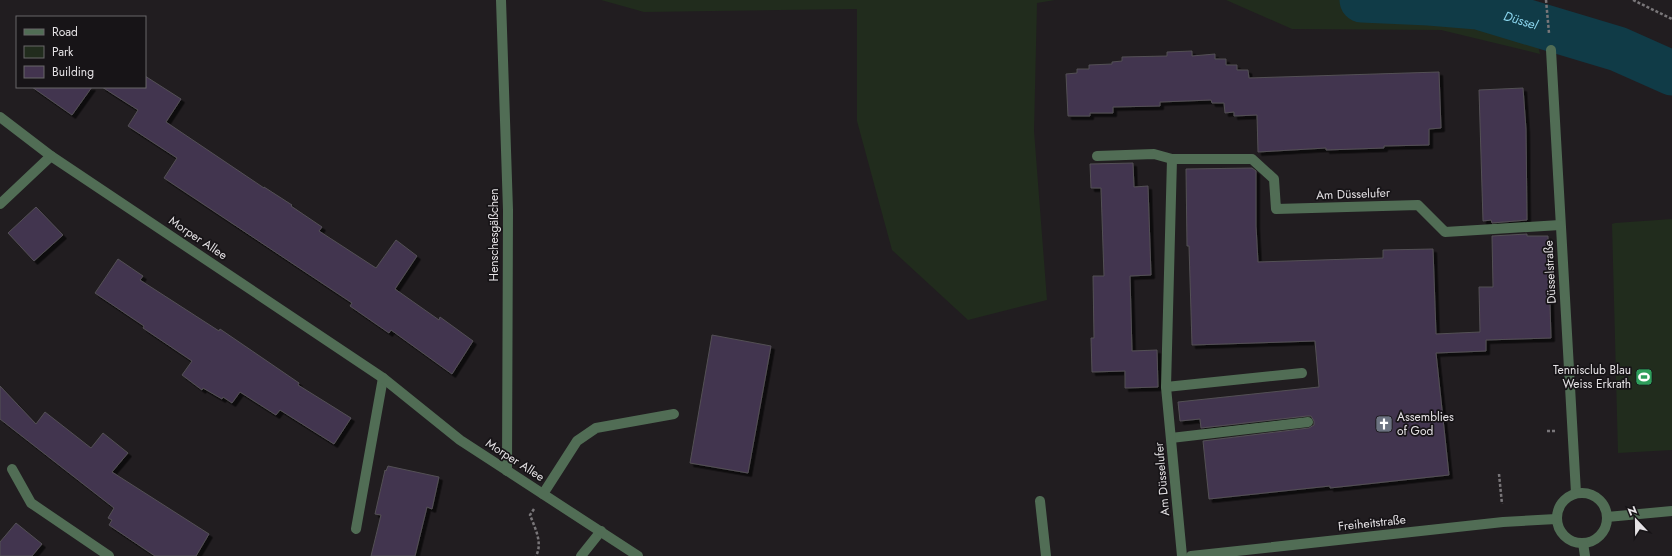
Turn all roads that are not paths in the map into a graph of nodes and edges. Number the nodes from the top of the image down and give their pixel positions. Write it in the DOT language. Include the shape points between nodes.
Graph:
graph roads {
  1 [pos="501,0"];
  2 [pos="1551,50"];
  3 [pos="0,117"];
  4 [pos="52,156"];
  5 [pos="1097,156"];
  6 [pos="1172,159"];
  7 [pos="0,204"];
  8 [pos="1560,225"];
  9 [pos="1302,373"];
  10 [pos="383,378"];
  11 [pos="1166,387"];
  12 [pos="674,414"];
  13 [pos="1308,422"];
  14 [pos="1171,438"];
  15 [pos="12,469"];
  16 [pos="507,471"];
  17 [pos="1576,493"];
  18 [pos="543,494"];
  19 [pos="1040,501"];
  20 [pos="1672,511"];
  21 [pos="1607,517"];
  22 [pos="1556,519"];
  23 [pos="356,529"];
  24 [pos="601,532"];
  25 [pos="1583,543"];
  26 [pos="109,556"];
  27 [pos="581,556"];
  28 [pos="638,556"];
  29 [pos="1046,556"];
  30 [pos="1182,556"];
  31 [pos="1191,556"];
  32 [pos="1584,556"];
  1 -- 16 [label="street, Henschesgäßchen" via="508,210"];
  2 -- 8 [label="street, Düsselstraße"];
  3 -- 4 [label="street, Morper Allee"];
  4 -- 7 [label="street"];
  4 -- 10 [label="street, Morper Allee"];
  5 -- 6 [label="street, Am Düsselufer" via="1154,154"];
  6 -- 8 [label="street, Am Düsselufer" via="1252,159 1274,179 1276,209 1418,205 1445,232"];
  6 -- 11 [label="street, Am Düsselufer"];
  8 -- 17 [label="street, Düsselstraße"];
  9 -- 11 [label="street"];
  10 -- 16 [label="street, Morper Allee" via="446,430"];
  10 -- 23 [label="street"];
  11 -- 14 [label="street, Am Düsselufer"];
  12 -- 18 [label="street" via="596,428 577,441"];
  13 -- 14 [label="street"];
  14 -- 30 [label="street, Am Düsselufer"];
  15 -- 26 [label="street" via="31,503"];
  16 -- 18 [label="street, Morper Allee"];
  17 -- 21 [label="street" via="1597,498 1603,503"];
  17 -- 22 [label="street" via="1564,500"];
  18 -- 24 [label="street, Morper Allee"];
  19 -- 29 [label="street"];
  20 -- 21 [label="street"];
  21 -- 25 [label="street" via="1603,532 1598,538"];
  22 -- 25 [label="street" via="1562,534"];
  22 -- 31 [label="street, Freiheitstraße" via="1503,522"];
  24 -- 27 [label="street"];
  24 -- 28 [label="street, Morper Allee"];
  25 -- 32 [label="street"];
}
